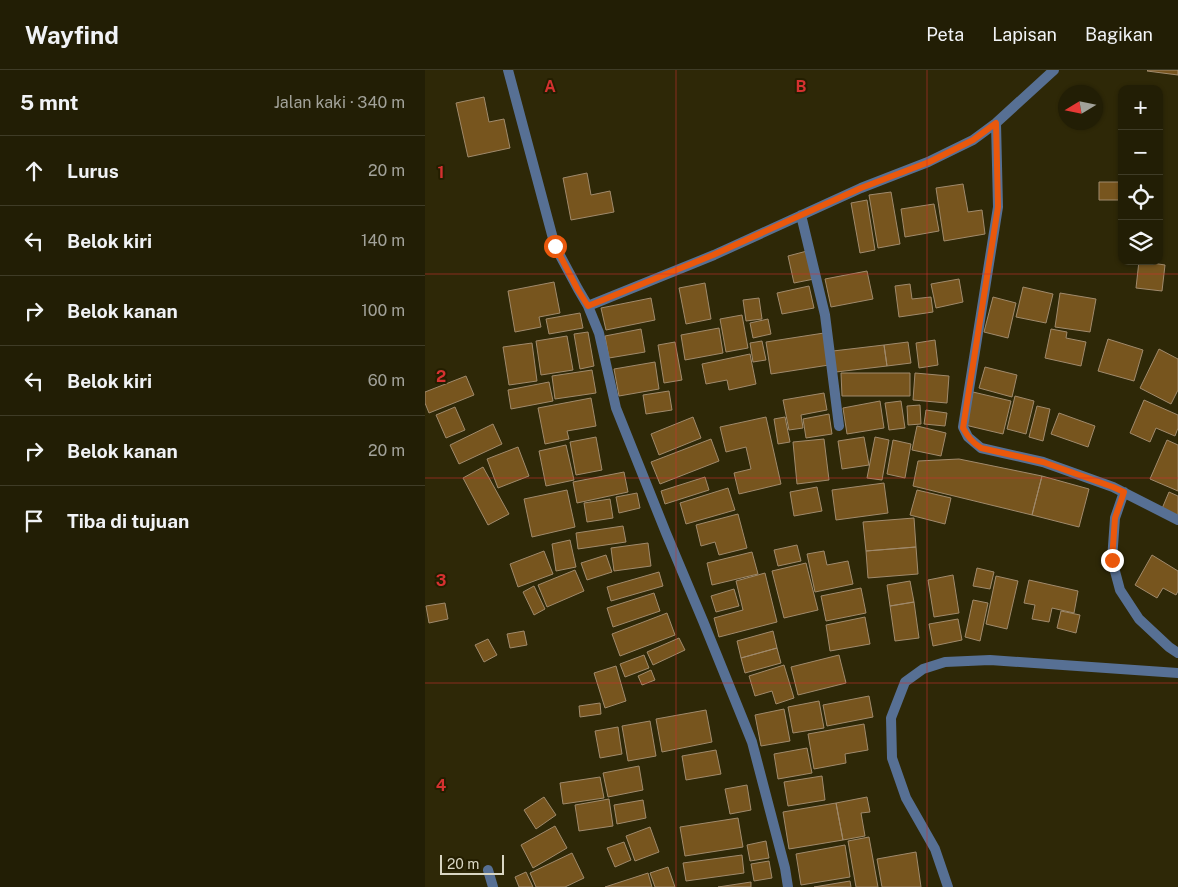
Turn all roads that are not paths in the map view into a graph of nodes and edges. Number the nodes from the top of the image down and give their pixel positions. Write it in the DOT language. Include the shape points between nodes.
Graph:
graph roads {
  1 [pos="508,70"];
  2 [pos="1055,70"];
  3 [pos="996,123"];
  4 [pos="801,215"];
  5 [pos="588,306"];
  6 [pos="839,426"];
  7 [pos="1124,492"];
  8 [pos="1178,520"];
  9 [pos="1178,653"];
  10 [pos="1178,673"];
  11 [pos="488,870"];
  12 [pos="493,887"];
  13 [pos="788,887"];
  14 [pos="948,887"];
  1 -- 5 [label="street" via="555,246"];
  2 -- 3 [label="street"];
  3 -- 4 [label="street" via="973,140 929,162"];
  3 -- 7 [label="street" via="998,207 963,428 981,448 1043,462"];
  4 -- 5 [label="street"];
  4 -- 6 [label="street" via="825,315"];
  5 -- 13 [label="street" via="599,333 616,408 752,742"];
  7 -- 8 [label="street"];
  7 -- 9 [label="street" via="1115,518 1112,560 1120,590 1139,619"];
  10 -- 14 [label="street" via="989,660 945,662 923,668 905,682 891,718 891,758 906,798 935,849"];
  11 -- 12 [label="street"];
}
